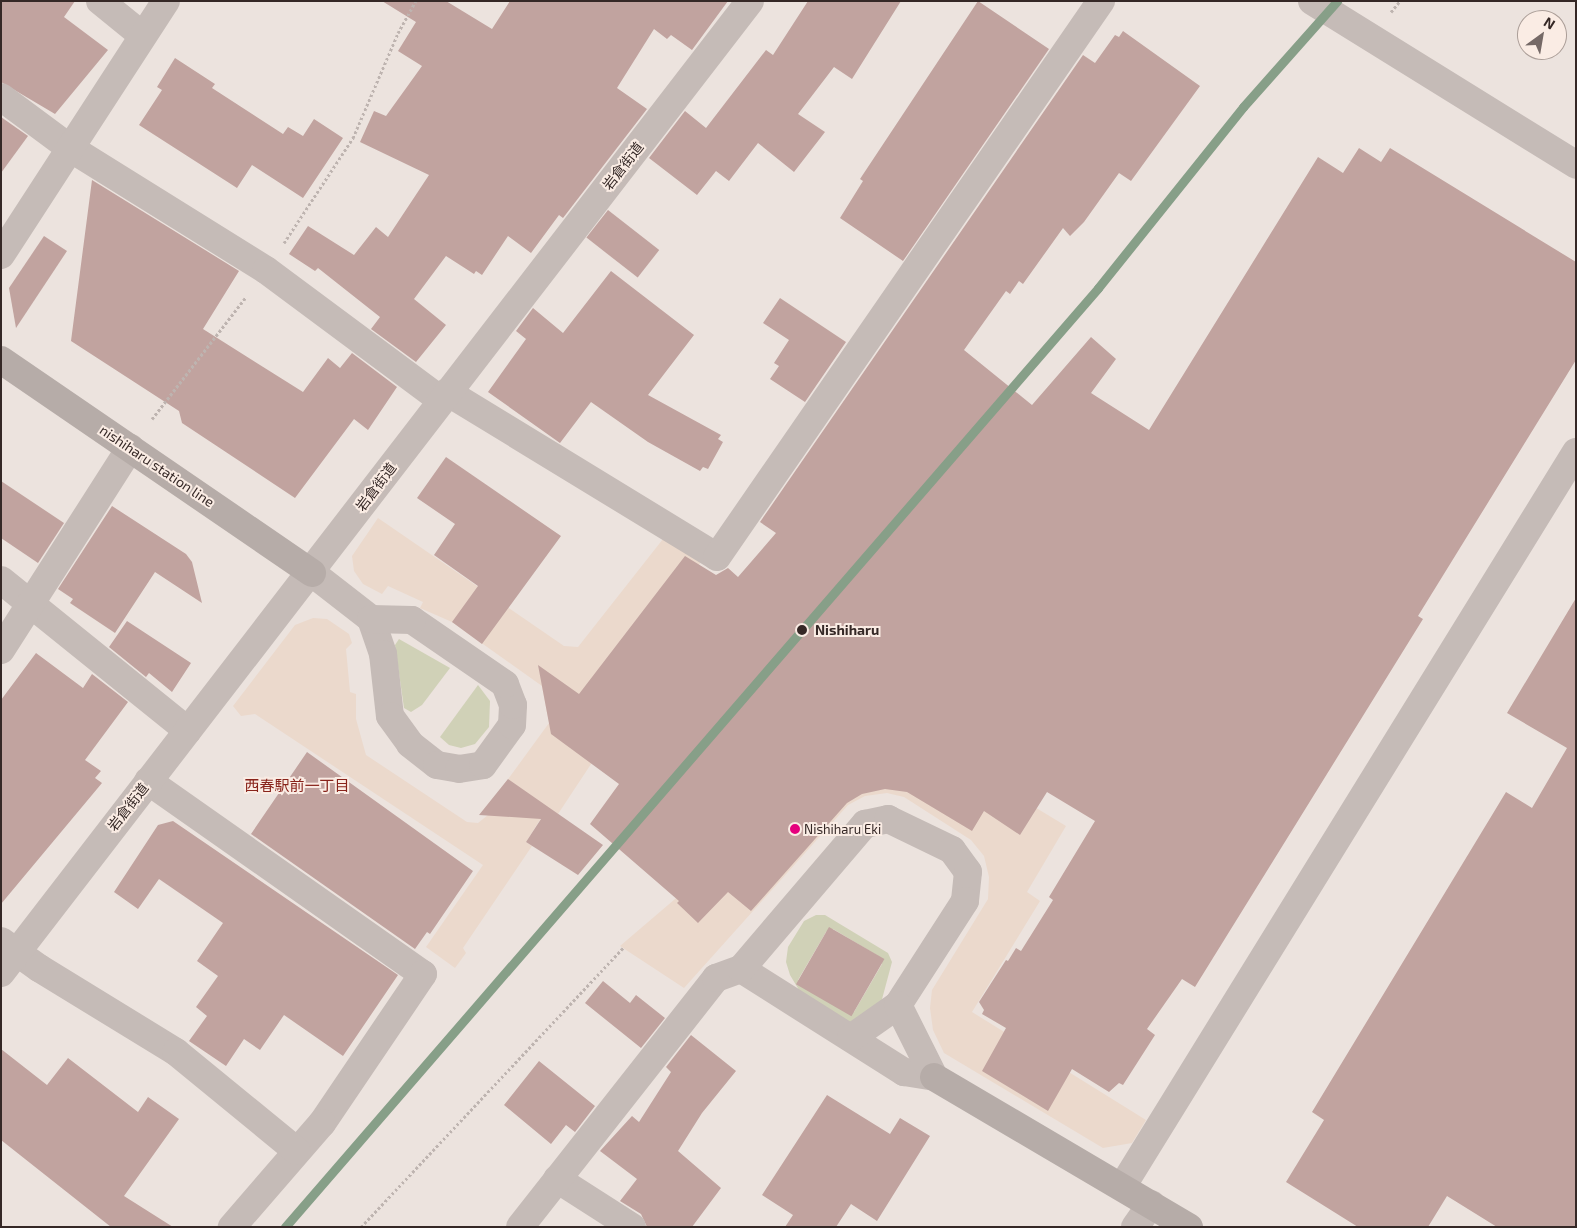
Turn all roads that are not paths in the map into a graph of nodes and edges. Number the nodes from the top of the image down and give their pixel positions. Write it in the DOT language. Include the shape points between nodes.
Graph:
graph roads {
  1 [pos="100,1"];
  2 [pos="166,1"];
  3 [pos="750,1"];
  4 [pos="1101,1"];
  5 [pos="1312,1"];
  6 [pos="143,36"];
  7 [pos="1,97"];
  8 [pos="70,148"];
  9 [pos="1576,165"];
  10 [pos="1,255"];
  11 [pos="1,360"];
  12 [pos="444,396"];
  13 [pos="130,448"];
  14 [pos="1576,452"];
  15 [pos="312,573"];
  16 [pos="1,580"];
  17 [pos="30,603"];
  18 [pos="371,619"];
  19 [pos="1,650"];
  20 [pos="188,731"];
  21 [pos="148,781"];
  22 [pos="6,955"];
  23 [pos="741,969"];
  24 [pos="898,1005"];
  25 [pos="851,1038"];
  26 [pos="934,1077"];
  27 [pos="297,1151"];
  28 [pos="557,1179"];
  29 [pos="1122,1187"];
  30 [pos="1151,1204"];
  31 [pos="232,1227"];
  32 [pos="520,1227"];
  33 [pos="632,1227"];
  34 [pos="1135,1227"];
  35 [pos="1189,1227"];
  1 -- 6 [label="street"];
  2 -- 6 [label="street"];
  3 -- 12 [label="street, 岩倉街道"];
  4 -- 12 [label="street" via="717,557"];
  5 -- 9 [label="street"];
  6 -- 8 [label="street"];
  7 -- 8 [label="street"];
  8 -- 10 [label="street"];
  8 -- 12 [label="street" via="266,270"];
  11 -- 13 [label="main road, nishiharu station line"];
  12 -- 15 [label="street, 岩倉街道"];
  13 -- 15 [label="main road, nishiharu station line"];
  13 -- 17 [label="street"];
  14 -- 29 [label="street"];
  15 -- 18 [label="street"];
  15 -- 20 [label="street, 岩倉街道"];
  16 -- 17 [label="street"];
  17 -- 19 [label="street"];
  17 -- 20 [label="street"];
  18 -- 18 [label="street" via="412,620 505,684 513,705 512,725 483,765 459,769 437,765 410,744 390,716 383,654"];
  20 -- 21 [label="street, 岩倉街道"];
  21 -- 22 [label="street, 岩倉街道"];
  21 -- 27 [label="street" via="423,974 322,1123"];
  22 -- 27 [label="street" via="176,1052"];
  23 -- 24 [label="street" via="865,824 888,819 952,850 968,872 965,901"];
  23 -- 25 [label="street"];
  23 -- 28 [label="street" via="716,978"];
  24 -- 25 [label="street"];
  24 -- 26 [label="street"];
  25 -- 26 [label="street" via="904,1072"];
  26 -- 29 [label="main road"];
  27 -- 31 [label="street"];
  28 -- 32 [label="street"];
  28 -- 33 [label="street"];
  29 -- 30 [label="main road"];
  30 -- 34 [label="street"];
  30 -- 35 [label="main road"];
}
